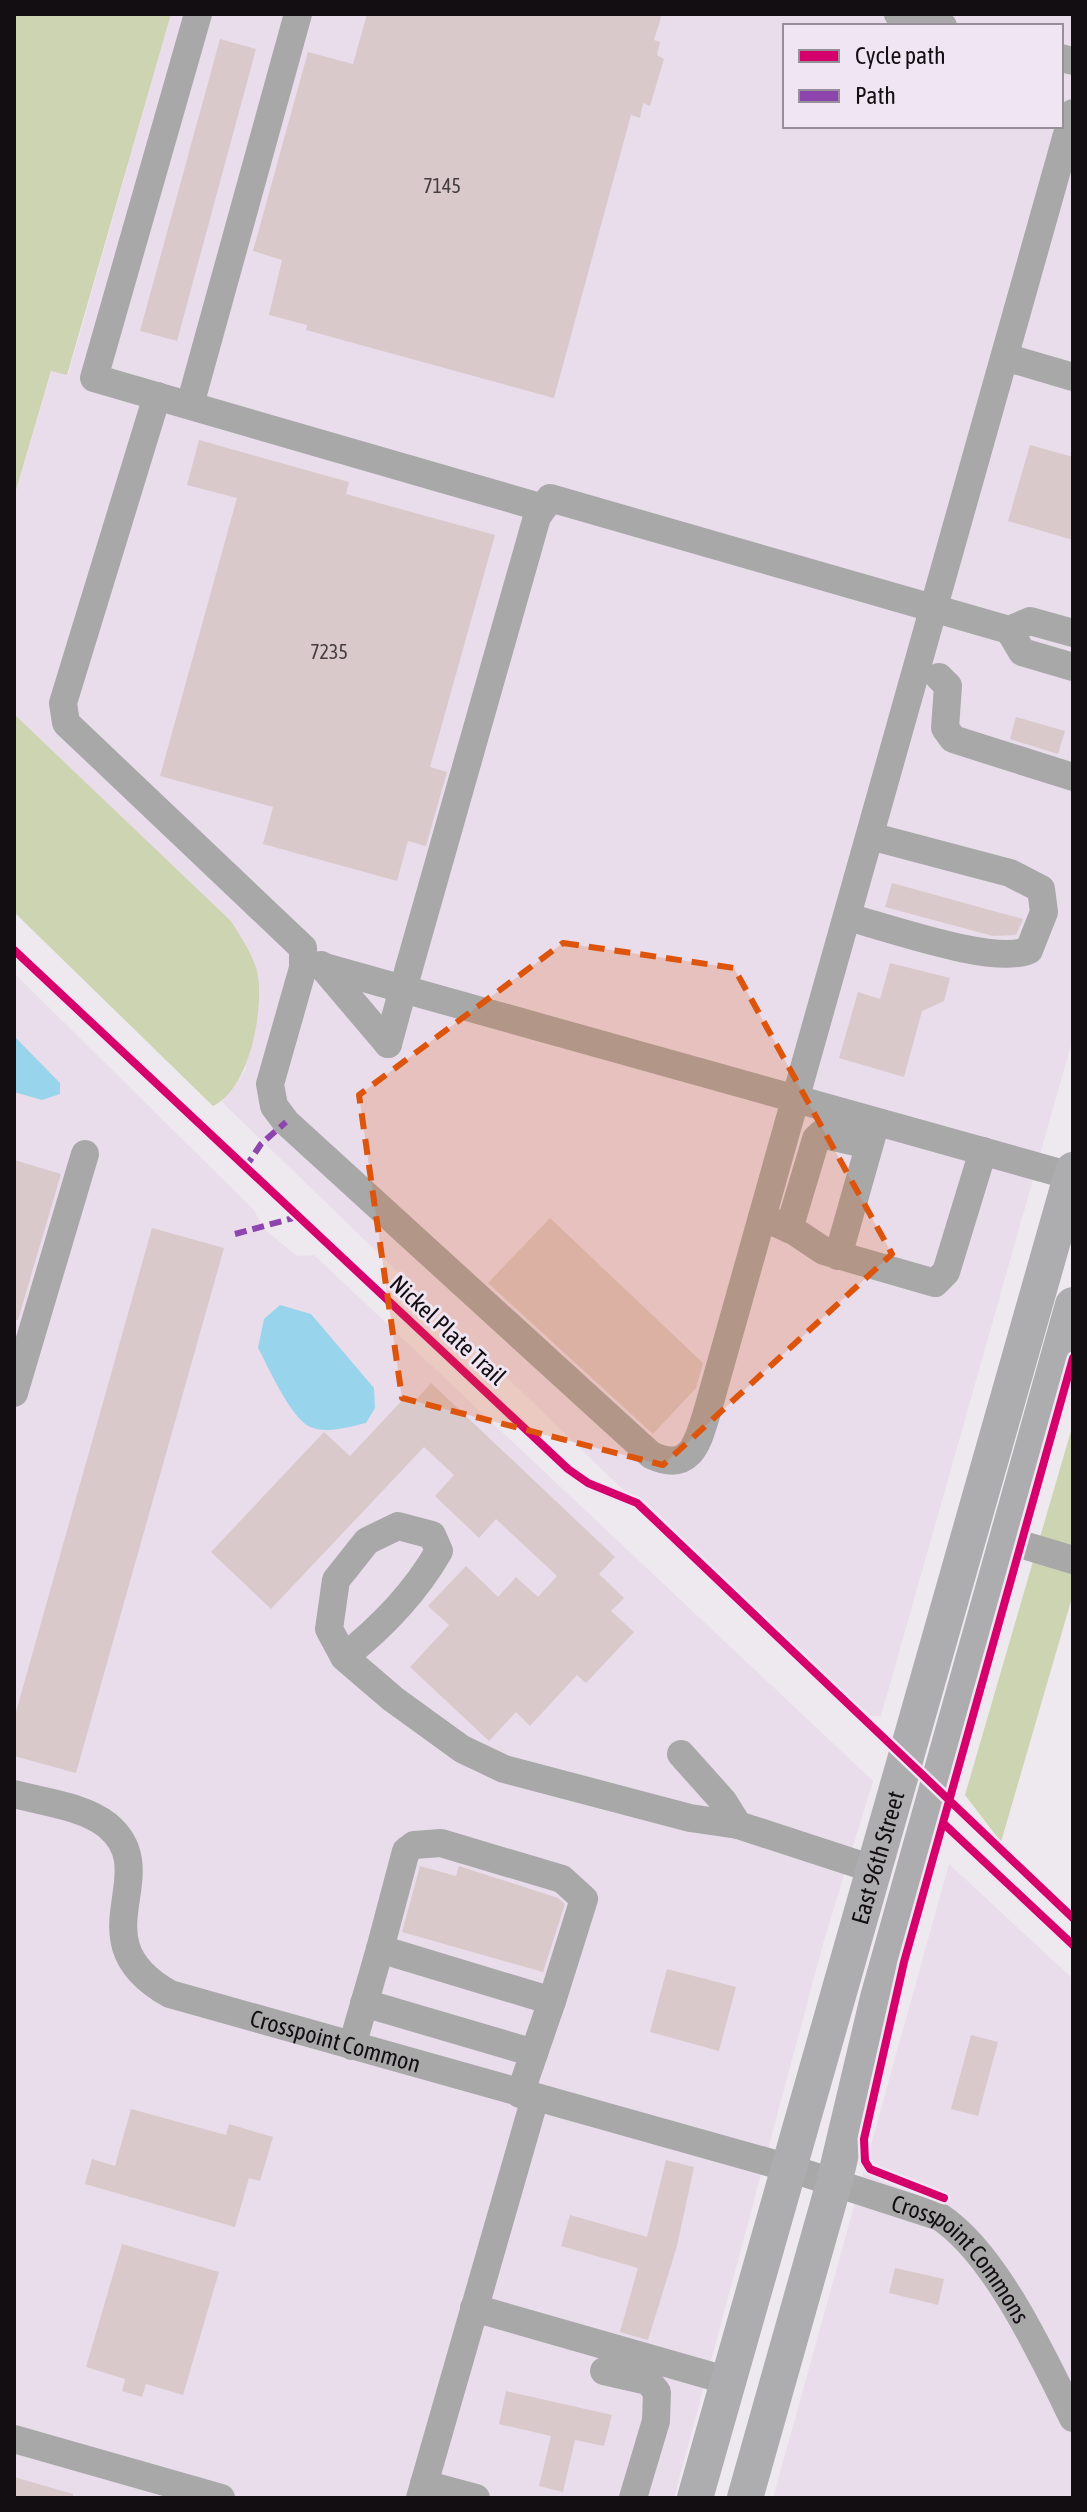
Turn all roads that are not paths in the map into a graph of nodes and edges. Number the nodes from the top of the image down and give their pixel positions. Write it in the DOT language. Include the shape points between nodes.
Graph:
graph roads {
  1 [pos="198,14"];
  2 [pos="298,14"];
  3 [pos="898,14"];
  4 [pos="936,24"];
  5 [pos="1073,113"];
  6 [pos="1005,357"];
  7 [pos="1073,377"];
  8 [pos="157,396"];
  9 [pos="190,405"];
  10 [pos="543,508"];
  11 [pos="934,607"];
  12 [pos="1009,630"];
  13 [pos="1073,633"];
  14 [pos="1073,667"];
  15 [pos="939,677"];
  16 [pos="1073,777"];
  17 [pos="870,836"];
  18 [pos="847,917"];
  19 [pos="312,957"];
  20 [pos="403,989"];
  21 [pos="796,1098"];
  22 [pos="873,1133"];
  23 [pos="983,1151"];
  24 [pos="85,1154"];
  25 [pos="1072,1173"];
  26 [pos="762,1217"];
  27 [pos="789,1229"];
  28 [pos="838,1256"];
  29 [pos="1073,1305"];
  30 [pos="1030,1322"];
  31 [pos="17,1377"];
  32 [pos="1006,1540"];
  33 [pos="1073,1560"];
  34 [pos="344,1657"];
  35 [pos="681,1754"];
  36 [pos="14,1794"];
  37 [pos="738,1825"];
  38 [pos="873,1869"];
  39 [pos="380,1949"];
  40 [pos="878,1998"];
  41 [pos="552,2001"];
  42 [pos="364,2003"];
  43 [pos="352,2046"];
  44 [pos="534,2053"];
  45 [pos="527,2096"];
  46 [pos="789,2168"];
  47 [pos="834,2183"];
  48 [pos="474,2308"];
  49 [pos="604,2371"];
  50 [pos="729,2381"];
  51 [pos="1073,2418"];
  52 [pos="14,2439"];
  53 [pos="422,2491"];
  54 [pos="471,2496"];
  55 [pos="221,2498"];
  56 [pos="633,2498"];
  57 [pos="695,2498"];
  58 [pos="745,2498"];
  1 -- 8 [label="street" via="94,378"];
  2 -- 9 [label="street"];
  3 -- 4 [label="street"];
  5 -- 6 [label="street"];
  6 -- 7 [label="street"];
  6 -- 11 [label="street"];
  8 -- 9 [label="street"];
  8 -- 19 [label="street" via="63,703 66,723"];
  9 -- 10 [label="street"];
  10 -- 11 [label="street" via="550,498"];
  10 -- 20 [label="street"];
  11 -- 12 [label="street"];
  11 -- 17 [label="street"];
  12 -- 13 [label="street" via="1030,621"];
  12 -- 14 [label="street" via="1022,652"];
  15 -- 16 [label="street" via="948,686 945,728 953,739"];
  17 -- 18 [label="street"];
  17 -- 18 [label="street" via="1010,873 1041,889 1044,912 1029,950 1015,957"];
  18 -- 21 [label="street"];
  19 -- 20 [label="street"];
  19 -- 20 [label="street" via="388,1044"];
  19 -- 26 [label="street" via="303,968 270,1084 274,1106 651,1455 668,1463 685,1458 697,1443"];
  20 -- 21 [label="street"];
  21 -- 22 [label="street"];
  21 -- 26 [label="street"];
  22 -- 23 [label="street"];
  22 -- 27 [label="street" via="821,1134 816,1139"];
  22 -- 28 [label="street"];
  23 -- 25 [label="street"];
  23 -- 28 [label="street" via="941,1279 927,1284"];
  24 -- 31 [label="street"];
  25 -- 30 [label="main road, East 96th Street"];
  26 -- 27 [label="street"];
  27 -- 28 [label="street"];
  29 -- 32 [label="main road, East 96th Street"];
  30 -- 32 [label="main road" via="1021,1405 989,1525 992,1534"];
  30 -- 38 [label="main road, East 96th Street"];
  32 -- 33 [label="street"];
  32 -- 40 [label="main road, East 96th Street"];
  34 -- 34 [label="street" via="329,1629 336,1580 367,1541 398,1526 432,1535 439,1551 424,1577 372,1635"];
  34 -- 37 [label="street" via="462,1749 504,1769 690,1818"];
  35 -- 37 [label="street"];
  36 -- 43 [label="street, Crosspoint Common" via="75,1810 105,1823 120,1838 131,1869 122,1912 123,1941 137,1968 160,1988"];
  37 -- 38 [label="street"];
  38 -- 40 [label="main road" via="889,1885 875,1960"];
  38 -- 46 [label="main road, East 96th Street"];
  39 -- 41 [label="street"];
  39 -- 41 [label="street" via="406,1851 414,1845 441,1843 547,1874 562,1879 584,1899"];
  39 -- 42 [label="street"];
  40 -- 47 [label="main road, East 96th Street"];
  41 -- 44 [label="street"];
  42 -- 43 [label="street"];
  42 -- 44 [label="street"];
  43 -- 45 [label="street, Crosspoint Common"];
  44 -- 45 [label="street"];
  45 -- 46 [label="street, Crosspoint Common"];
  45 -- 48 [label="street"];
  46 -- 47 [label="street, Crosspoint Commons"];
  46 -- 50 [label="main road, East 96th Street"];
  47 -- 51 [label="street, Crosspoint Commons" via="913,2207 961,2231 996,2277"];
  47 -- 58 [label="main road, East 96th Street"];
  48 -- 50 [label="street"];
  48 -- 53 [label="street"];
  49 -- 56 [label="street" via="648,2381 657,2392 656,2421"];
  50 -- 57 [label="main road, East 96th Street"];
  52 -- 55 [label="street"];
  53 -- 54 [label="street"];
}
